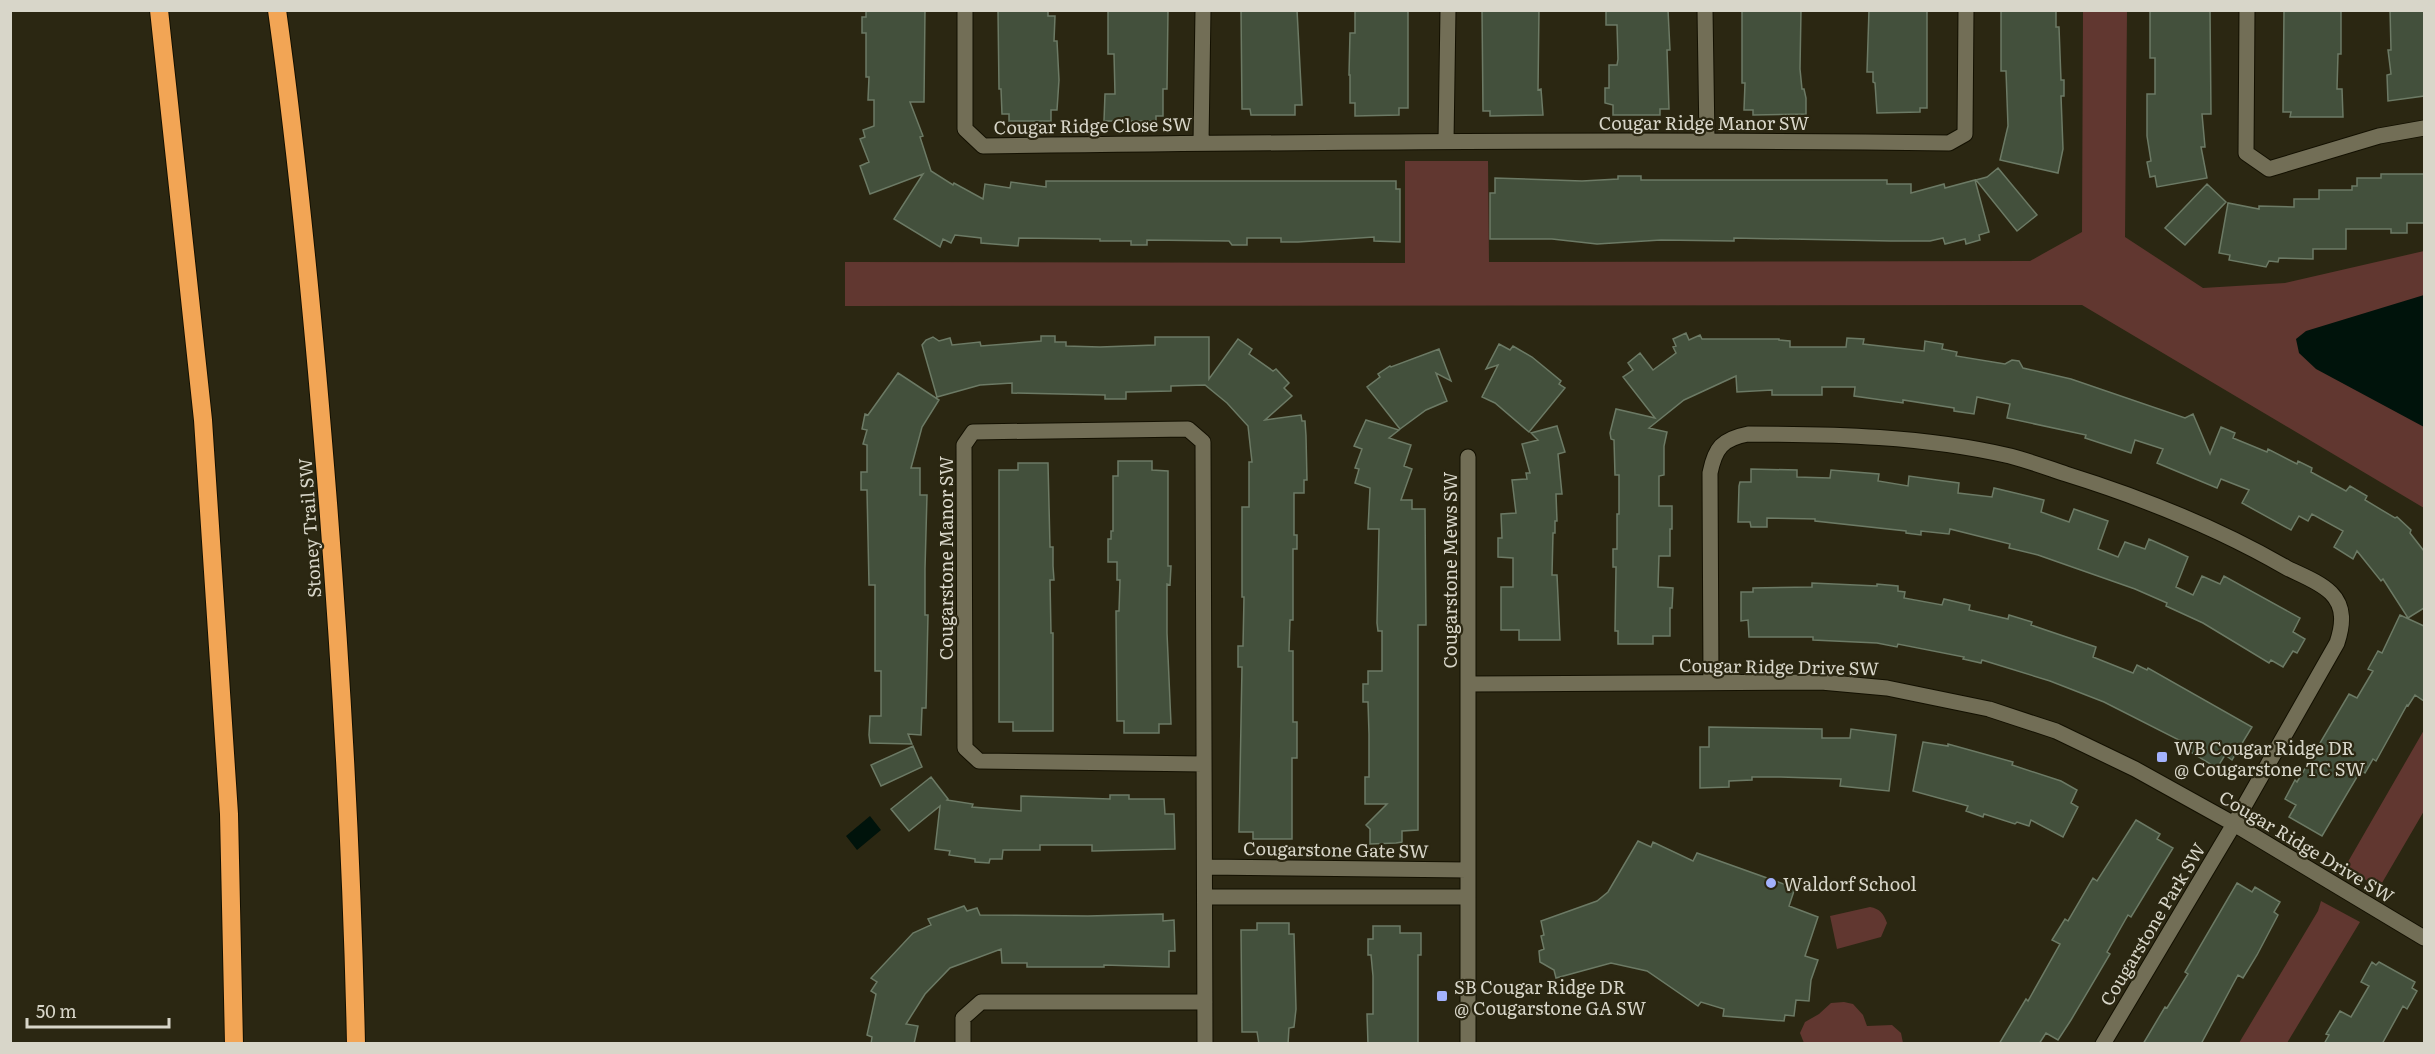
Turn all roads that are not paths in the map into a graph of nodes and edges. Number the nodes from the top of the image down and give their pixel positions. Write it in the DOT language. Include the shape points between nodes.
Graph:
graph roads {
  1 [pos="159,10"];
  2 [pos="277,10"];
  3 [pos="965,10"];
  4 [pos="1203,10"];
  5 [pos="1448,10"];
  6 [pos="1705,10"];
  7 [pos="1966,10"];
  8 [pos="2247,10"];
  9 [pos="2424,128"];
  10 [pos="1707,140"];
  11 [pos="1446,141"];
  12 [pos="1201,143"];
  13 [pos="1468,457"];
  14 [pos="1711,682"];
  15 [pos="1469,684"];
  16 [pos="1203,764"];
  17 [pos="2234,824"];
  18 [pos="1204,867"];
  19 [pos="1467,870"];
  20 [pos="1205,897"];
  21 [pos="1468,897"];
  22 [pos="2424,938"];
  23 [pos="1205,1002"];
  24 [pos="234,1044"];
  25 [pos="356,1044"];
  26 [pos="963,1044"];
  27 [pos="1205,1044"];
  28 [pos="1468,1044"];
  29 [pos="2103,1044"];
  1 -- 24 [label="highway" via="203,420 229,814"];
  2 -- 25 [label="highway, Stoney Trail SW" via="312,306 326,484 353,907"];
  3 -- 12 [label="street, Cougar Ridge Close SW" via="965,129 983,146"];
  4 -- 12 [label="street, Cougar Ridge Close SW"];
  5 -- 11 [label="street"];
  6 -- 10 [label="street"];
  7 -- 10 [label="street, Cougar Ridge Manor SW" via="1965,134 1949,143"];
  8 -- 9 [label="street" via="2246,153 2269,169 2379,136"];
  10 -- 11 [label="street, Cougar Ridge Manor SW"];
  11 -- 12 [label="street, Cougar Ridge Close SW"];
  13 -- 15 [label="street, Cougarstone Mews SW"];
  14 -- 15 [label="street, Cougar Ridge Drive SW"];
  14 -- 17 [label="street, Cougar Ridge Drive SW" via="1821,682 1887,688 1989,709 2056,731"];
  14 -- 17 [label="street, Cougarstone Park SW" via="1710,473 1721,445 1748,434 1837,434 1929,442 2010,456 2177,513 2260,552 2330,592 2339,604 2343,617 2337,643"];
  15 -- 19 [label="street"];
  16 -- 16 [label="street, Cougarstone Manor SW" via="1203,442 1188,429 973,432 964,445 965,748 979,761"];
  16 -- 18 [label="street, Cougarstone Manor SW"];
  17 -- 22 [label="street, Cougar Ridge Drive SW"];
  17 -- 29 [label="street, Cougarstone Park SW"];
  18 -- 19 [label="street, Cougarstone Gate SW"];
  18 -- 20 [label="street, Cougarstone Manor SW"];
  19 -- 21 [label="street"];
  20 -- 21 [label="street"];
  20 -- 23 [label="street, Cougarstone Manor SW"];
  21 -- 28 [label="street"];
  23 -- 26 [label="street" via="981,1002 963,1018"];
  23 -- 27 [label="street, Cougarstone Manor SW"];
}
